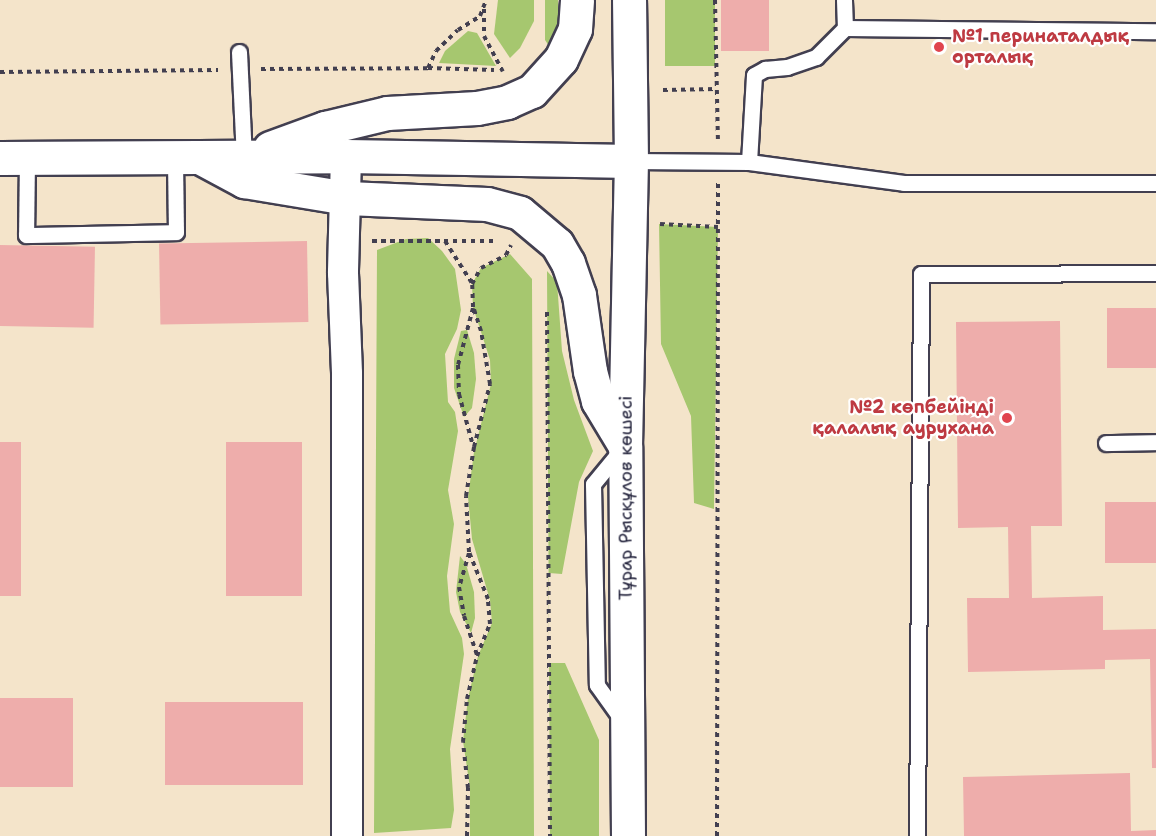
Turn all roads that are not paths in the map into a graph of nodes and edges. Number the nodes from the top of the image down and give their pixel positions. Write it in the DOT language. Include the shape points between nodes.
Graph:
graph roads {
  1 [pos="577,0"];
  2 [pos="629,0"];
  3 [pos="647,0"];
  4 [pos="844,0"];
  5 [pos="845,28"];
  6 [pos="1156,31"];
  7 [pos="239,52"];
  8 [pos="346,156"];
  9 [pos="244,157"];
  10 [pos="14,158"];
  11 [pos="188,158"];
  12 [pos="631,161"];
  13 [pos="749,162"];
  14 [pos="1156,183"];
  15 [pos="347,198"];
  16 [pos="1156,273"];
  17 [pos="1156,442"];
  18 [pos="1106,443"];
  19 [pos="625,446"];
  20 [pos="347,836"];
  21 [pos="628,836"];
  22 [pos="917,836"];
  1 -- 9 [label="street" via="575,28 561,59 532,91 507,102 477,108 387,113 325,128"];
  2 -- 12 [label="street, Тұрар Рысқұлов көшесі"];
  3 -- 12 [label="street, Тұрар Рысқұлов көшесі" via="647,90"];
  4 -- 5 [label="lane"];
  5 -- 6 [label="lane"];
  5 -- 13 [label="lane" via="816,57 754,75"];
  7 -- 9 [label="lane"];
  8 -- 9 [label="street"];
  8 -- 12 [label="street"];
  8 -- 15 [label="street"];
  9 -- 11 [label="street"];
  10 -- 11 [label="street"];
  10 -- 11 [label="lane" via="26,235 176,232"];
  11 -- 15 [label="street" via="244,181"];
  12 -- 13 [label="lane"];
  12 -- 19 [label="street, Тұрар Рысқұлов көшесі"];
  13 -- 14 [label="lane" via="904,183"];
  15 -- 19 [label="street" via="487,204 520,213 544,230 568,263 579,295 598,401"];
  15 -- 20 [label="street"];
  16 -- 22 [label="lane" via="921,274"];
  17 -- 18 [label="lane"];
  19 -- 21 [label="street, Тұрар Рысқұлов көшесі"];
}
